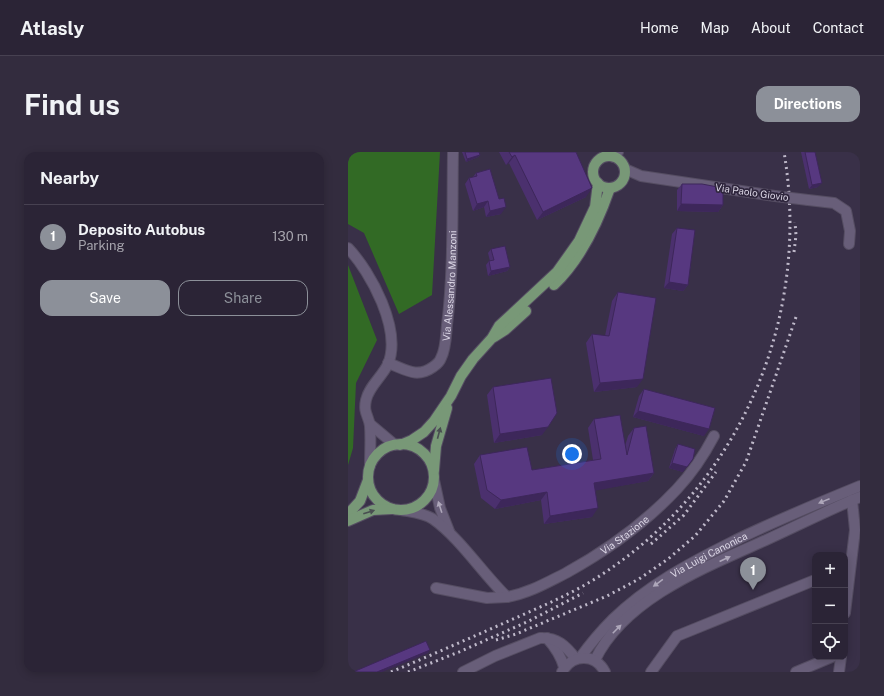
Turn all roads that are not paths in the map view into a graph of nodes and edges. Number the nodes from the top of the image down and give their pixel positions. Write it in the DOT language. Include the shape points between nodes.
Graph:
graph roads {
  1 [pos="453,152"];
  2 [pos="609,154"];
  3 [pos="625,169"];
  4 [pos="598,183"];
  5 [pos="610,188"];
  6 [pos="849,244"];
  7 [pos="348,248"];
  8 [pos="492,338"];
  9 [pos="388,363"];
  10 [pos="451,396"];
  11 [pos="370,424"];
  12 [pos="714,436"];
  13 [pos="398,445"];
  14 [pos="370,466"];
  15 [pos="434,476"];
  16 [pos="368,478"];
  17 [pos="860,486"];
  18 [pos="856,499"];
  19 [pos="396,509"];
  20 [pos="348,514"];
  21 [pos="348,521"];
  22 [pos="450,533"];
  23 [pos="848,567"];
  24 [pos="812,581"];
  25 [pos="436,588"];
  26 [pos="507,597"];
  27 [pos="547,638"];
  28 [pos="578,658"];
  29 [pos="595,660"];
  30 [pos="825,660"];
  31 [pos="841,660"];
  32 [pos="563,670"];
  33 [pos="463,672"];
  34 [pos="605,672"];
  35 [pos="651,672"];
  36 [pos="796,672"];
  37 [pos="839,672"];
  1 -- 9 [label="street, Via Alessandro Manzoni" via="450,302 442,358 435,366 417,373 405,371"];
  2 -- 3 [label="main road" via="621,162"];
  2 -- 4 [label="main road" via="598,161 593,169"];
  3 -- 5 [label="main road" via="623,180"];
  3 -- 6 [label="street, Via Paolo Giovio, bridge" via="641,176 834,203 846,211 850,231"];
  4 -- 5 [label="main road"];
  4 -- 8 [label="main road" via="594,207 580,241 557,272 500,326"];
  5 -- 8 [label="main road" via="589,239 564,275 505,330"];
  7 -- 9 [label="street" via="363,266 384,308 390,332 391,352"];
  8 -- 10 [label="main road" via="460,376"];
  9 -- 11 [label="street" via="366,399 365,412"];
  10 -- 13 [label="main road" via="424,432"];
  15 -- 10 [label="main road, one-way" via="436,446"];
  11 -- 13 [label="street"];
  11 -- 14 [label="street"];
  12 -- 26 [label="street, Via Stazione" via="704,454 677,489 620,539 533,590"];
  13 -- 14 [label="main road" via="382,451"];
  13 -- 15 [label="main road" via="409,446 426,456"];
  14 -- 16 [label="main road"];
  15 -- 19 [label="main road" via="429,495 422,503 413,508"];
  22 -- 15 [label="street, one-way" via="438,502"];
  16 -- 19 [label="main road" via="377,500"];
  16 -- 20 [label="main road" via="360,501"];
  17 -- 28 [label="street, Via Luigi Canonica, one-way" via="772,522 692,561 664,578 613,619"];
  18 -- 23 [label="street"];
  29 -- 18 [label="street, Via Luigi Canonica, one-way" via="607,639 640,606 679,581"];
  21 -- 19 [label="main road, one-way" via="373,510"];
  19 -- 22 [label="street" via="432,518"];
  22 -- 26 [label="street"];
  24 -- 35 [label="street" via="677,636"];
  25 -- 26 [label="street, Via Stazione" via="487,598"];
  27 -- 28 [label="street" via="561,643"];
  27 -- 32 [label="street" via="562,659"];
  27 -- 33 [label="street" via="532,641"];
  28 -- 29 [label="street"];
  28 -- 32 [label="street, Via Luigi Canonica"];
  29 -- 34 [label="street"];
  30 -- 36 [label="street"];
  31 -- 37 [label="street"];
}
